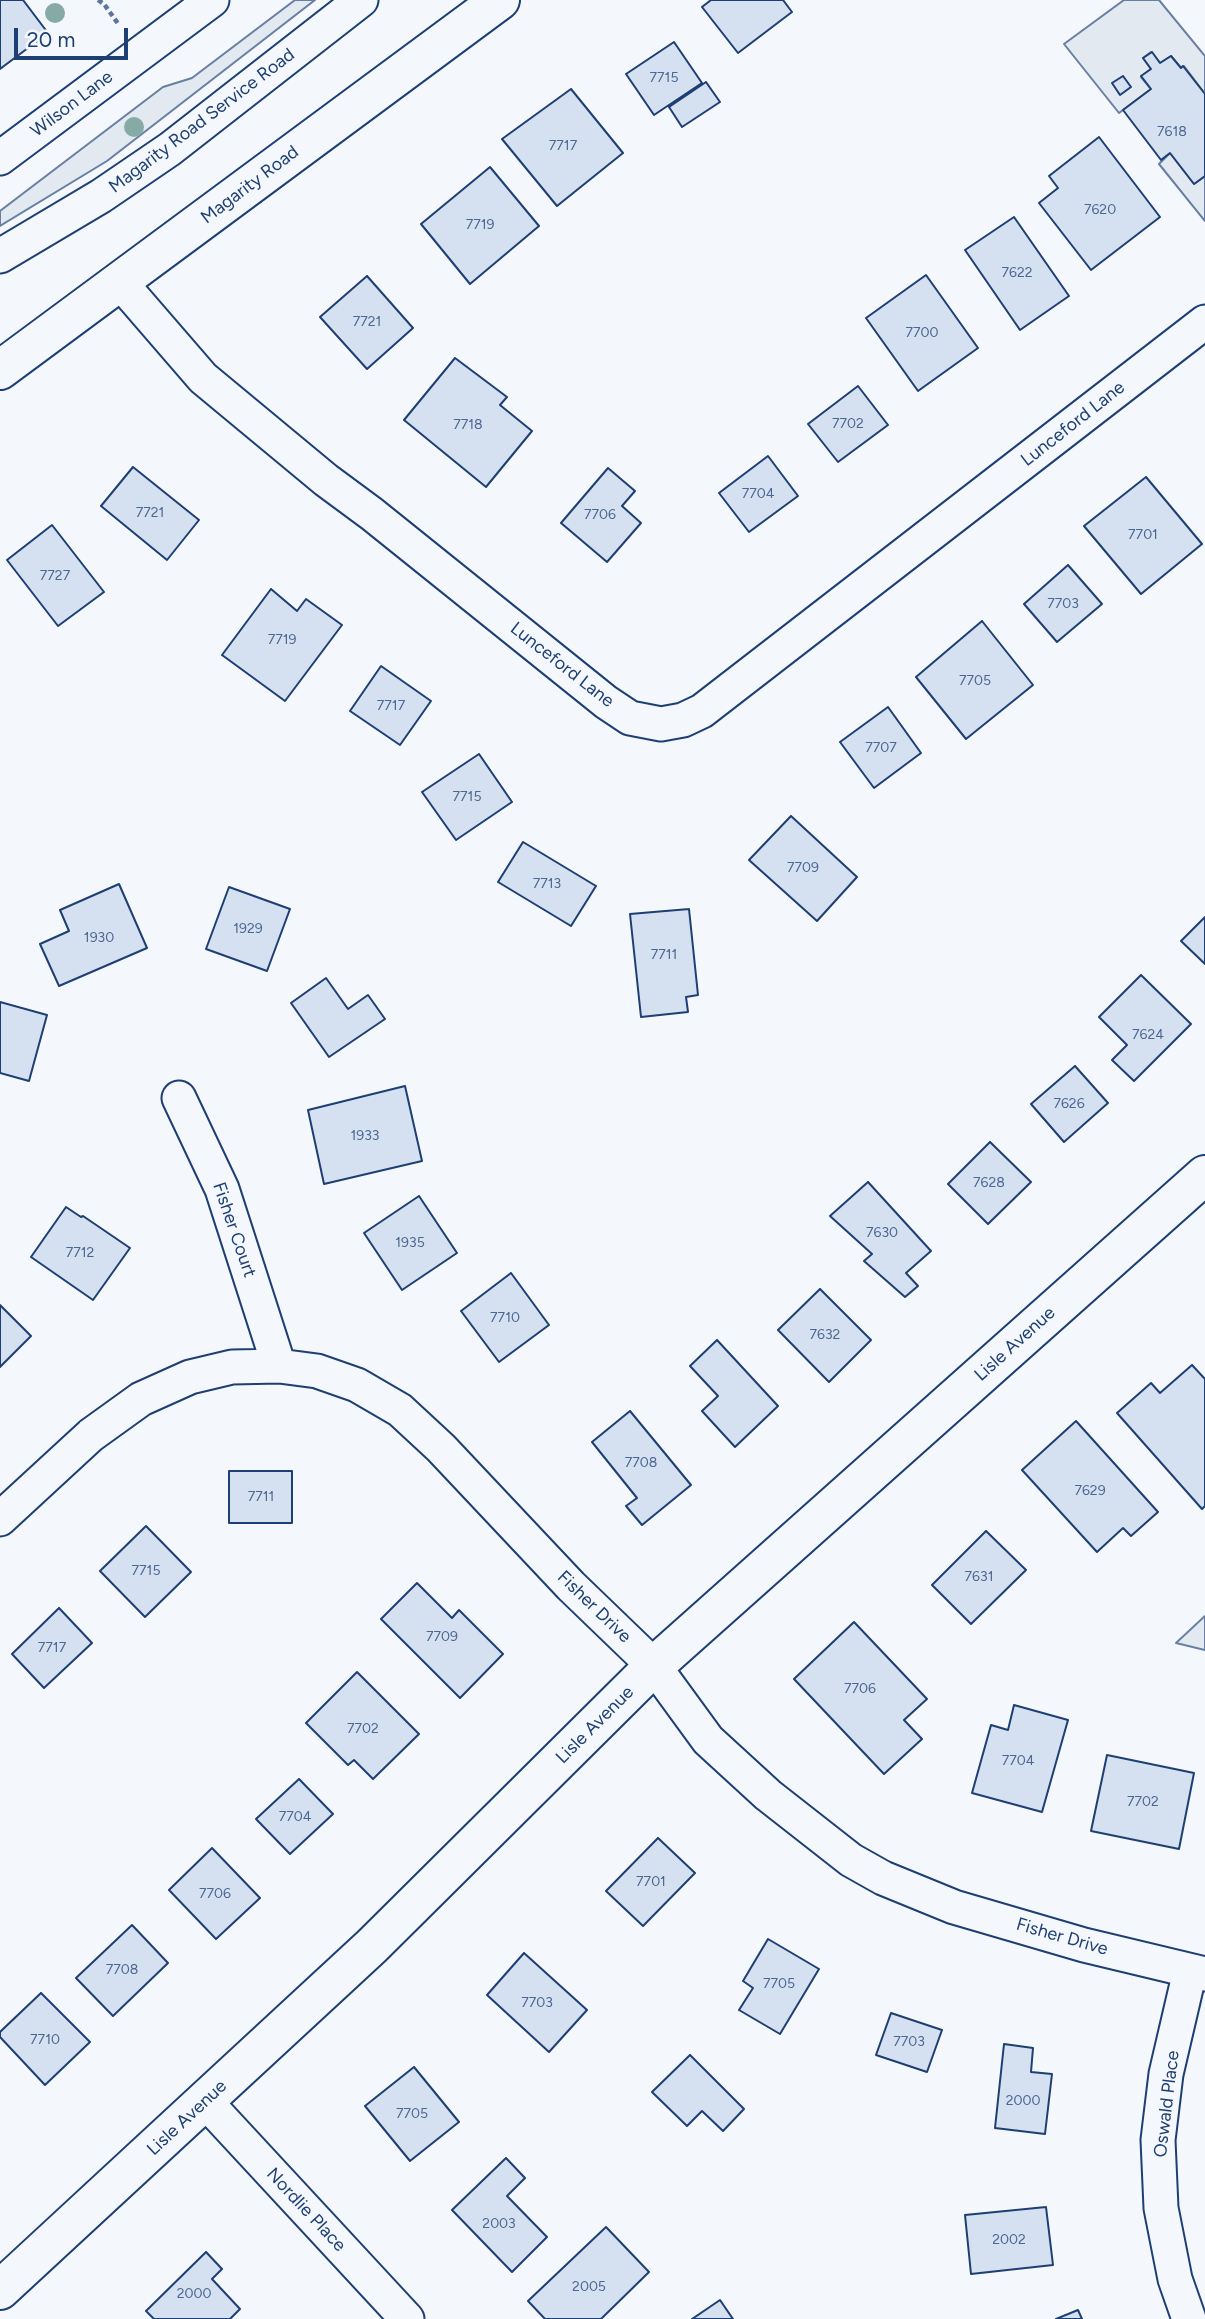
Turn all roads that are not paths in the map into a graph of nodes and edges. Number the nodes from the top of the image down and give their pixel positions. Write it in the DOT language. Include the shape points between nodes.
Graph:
graph roads {
  1 [pos="212,0"];
  2 [pos="361,0"];
  3 [pos="500,0"];
  4 [pos="0,158"];
  5 [pos="0,256"];
  6 [pos="120,282"];
  7 [pos="1205,322"];
  8 [pos="0,370"];
  9 [pos="179,1098"];
  10 [pos="1205,1175"];
  11 [pos="279,1366"];
  12 [pos="0,1519"];
  13 [pos="654,1666"];
  14 [pos="1198,1972"];
  15 [pos="205,2101"];
  16 [pos="0,2290"];
  17 [pos="407,2319"];
  18 [pos="1189,2319"];
  1 -- 4 [label="street, Wilson Lane"];
  2 -- 5 [label="street, Magarity Road Service Road" via="170,149"];
  3 -- 6 [label="street, Magarity Road"];
  6 -- 7 [label="street, Lunceford Lane" via="203,378 326,480 606,702 630,718 661,723 702,711"];
  6 -- 8 [label="street, Magarity Road"];
  9 -- 11 [label="street, Fisher Court" via="222,1189"];
  10 -- 13 [label="street, Lisle Avenue"];
  11 -- 12 [label="street, Fisher Drive" via="232,1367 190,1377 141,1399 91,1435"];
  11 -- 13 [label="street, Fisher Drive" via="317,1371 357,1385 400,1410"];
  13 -- 14 [label="street, Fisher Drive" via="708,1740 768,1796 873,1872 954,1907"];
  13 -- 15 [label="street, Lisle Avenue" via="372,1946"];
  14 -- 18 [label="street, Oswald Place" via="1166,2074 1158,2140 1161,2208 1175,2279"];
  15 -- 16 [label="street, Lisle Avenue"];
  15 -- 17 [label="street, Nordlie Place"];
}
